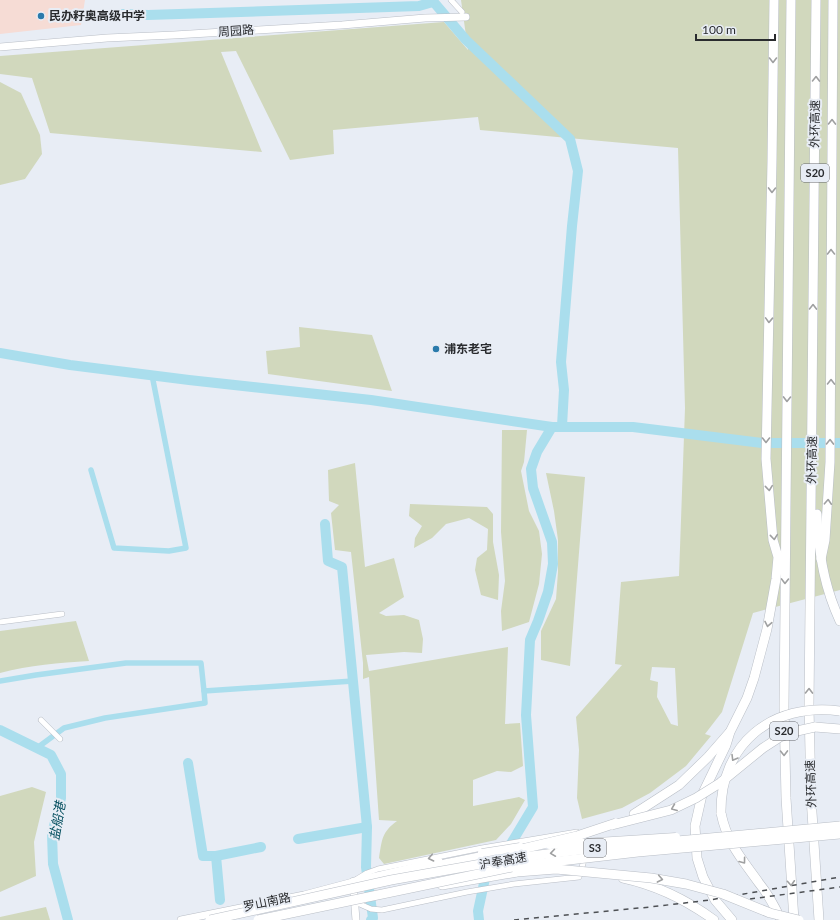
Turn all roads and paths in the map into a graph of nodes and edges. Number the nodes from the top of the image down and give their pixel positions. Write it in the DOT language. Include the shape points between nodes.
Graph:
graph roads {
  1 [pos="451,0"];
  2 [pos="774,0"];
  3 [pos="791,0"];
  4 [pos="816,0"];
  5 [pos="833,0"];
  6 [pos="464,14"];
  7 [pos="0,47"];
  8 [pos="811,501"];
  9 [pos="786,542"];
  10 [pos="778,557"];
  11 [pos="820,559"];
  12 [pos="62,614"];
  13 [pos="840,621"];
  14 [pos="0,622"];
  15 [pos="840,711"];
  16 [pos="41,720"];
  17 [pos="840,729"];
  18 [pos="730,732"];
  19 [pos="60,739"];
  20 [pos="840,822"];
  21 [pos="612,825"];
  22 [pos="840,826"];
  23 [pos="801,834"];
  24 [pos="840,834"];
  25 [pos="840,837"];
  26 [pos="482,850"];
  27 [pos="593,872"];
  28 [pos="391,880"];
  29 [pos="353,882"];
  30 [pos="393,891"];
  31 [pos="355,901"];
  32 [pos="206,918"];
  33 [pos="181,920"];
  34 [pos="258,920"];
  35 [pos="276,920"];
  36 [pos="356,920"];
  37 [pos="714,920"];
  38 [pos="732,920"];
  39 [pos="781,920"];
  40 [pos="794,920"];
  41 [pos="799,920"];
  42 [pos="819,920"];
  1 -- 6 [label="street"];
  2 -- 10 [label="highway, one-way" via="766,459 773,540"];
  3 -- 9 [label="highway, 外环高速 / S20, one-way"];
  8 -- 4 [label="highway, 外环高速 / S20, one-way"];
  11 -- 5 [label="highway, one-way" via="825,540 830,462"];
  6 -- 7 [label="street, 周园路" via="342,25 107,38"];
  8 -- 11 [label="highway" via="817,513"];
  42 -- 8 [label="highway, 外环高速 / S20, one-way" via="810,752"];
  9 -- 10 [label="highway"];
  9 -- 40 [label="highway, 外环高速 / S20, one-way" via="784,752"];
  10 -- 18 [label="highway, one-way" via="761,656 747,698"];
  11 -- 13 [label="highway"];
  12 -- 14 [label="street"];
  15 -- 39 [label="highway, one-way, bridge" via="817,710 793,714 771,722 747,739 727,772 722,791 723,824 733,846 768,896"];
  16 -- 19 [label="street"];
  17 -- 21 [label="highway, one-way, bridge" via="815,728 780,737 720,784 696,798 671,810"];
  18 -- 21 [label="highway, bridge" via="679,785 645,808"];
  18 -- 38 [label="highway" via="705,787 695,826 696,847 703,877 715,900"];
  20 -- 26 [label="main road, bridge" via="706,835"];
  21 -- 28 [label="highway, bridge" via="577,836 445,864"];
  22 -- 23 [label="highway, bridge"];
  23 -- 24 [label="highway, bridge"];
  23 -- 28 [label="highway, 沪奉高速 / S3, one-way, bridge" via="579,850 515,858"];
  23 -- 30 [label="highway, 沪奉高速 / S3, bridge" via="517,866"];
  25 -- 31 [label="main road, bridge" via="638,855 467,874 364,896"];
  26 -- 29 [label="main road, one-way"];
  26 -- 31 [label="street" via="580,831 585,854 579,876 467,892 382,910 370,909"];
  27 -- 30 [label="highway, bridge" via="556,869 517,872 454,884"];
  27 -- 37 [label="highway, bridge" via="649,886 682,900"];
  27 -- 41 [label="highway, one-way, bridge" via="686,884 723,894 770,913"];
  28 -- 32 [label="highway, 沪奉高速 / S3, bridge"];
  29 -- 31 [label="street"];
  29 -- 32 [label="street, 罗山南路"];
  30 -- 34 [label="highway, 沪奉高速 / S3, bridge"];
  31 -- 35 [label="street, 罗山南路"];
  31 -- 36 [label="street"];
  32 -- 33 [label="street, 罗山南路"];
}
